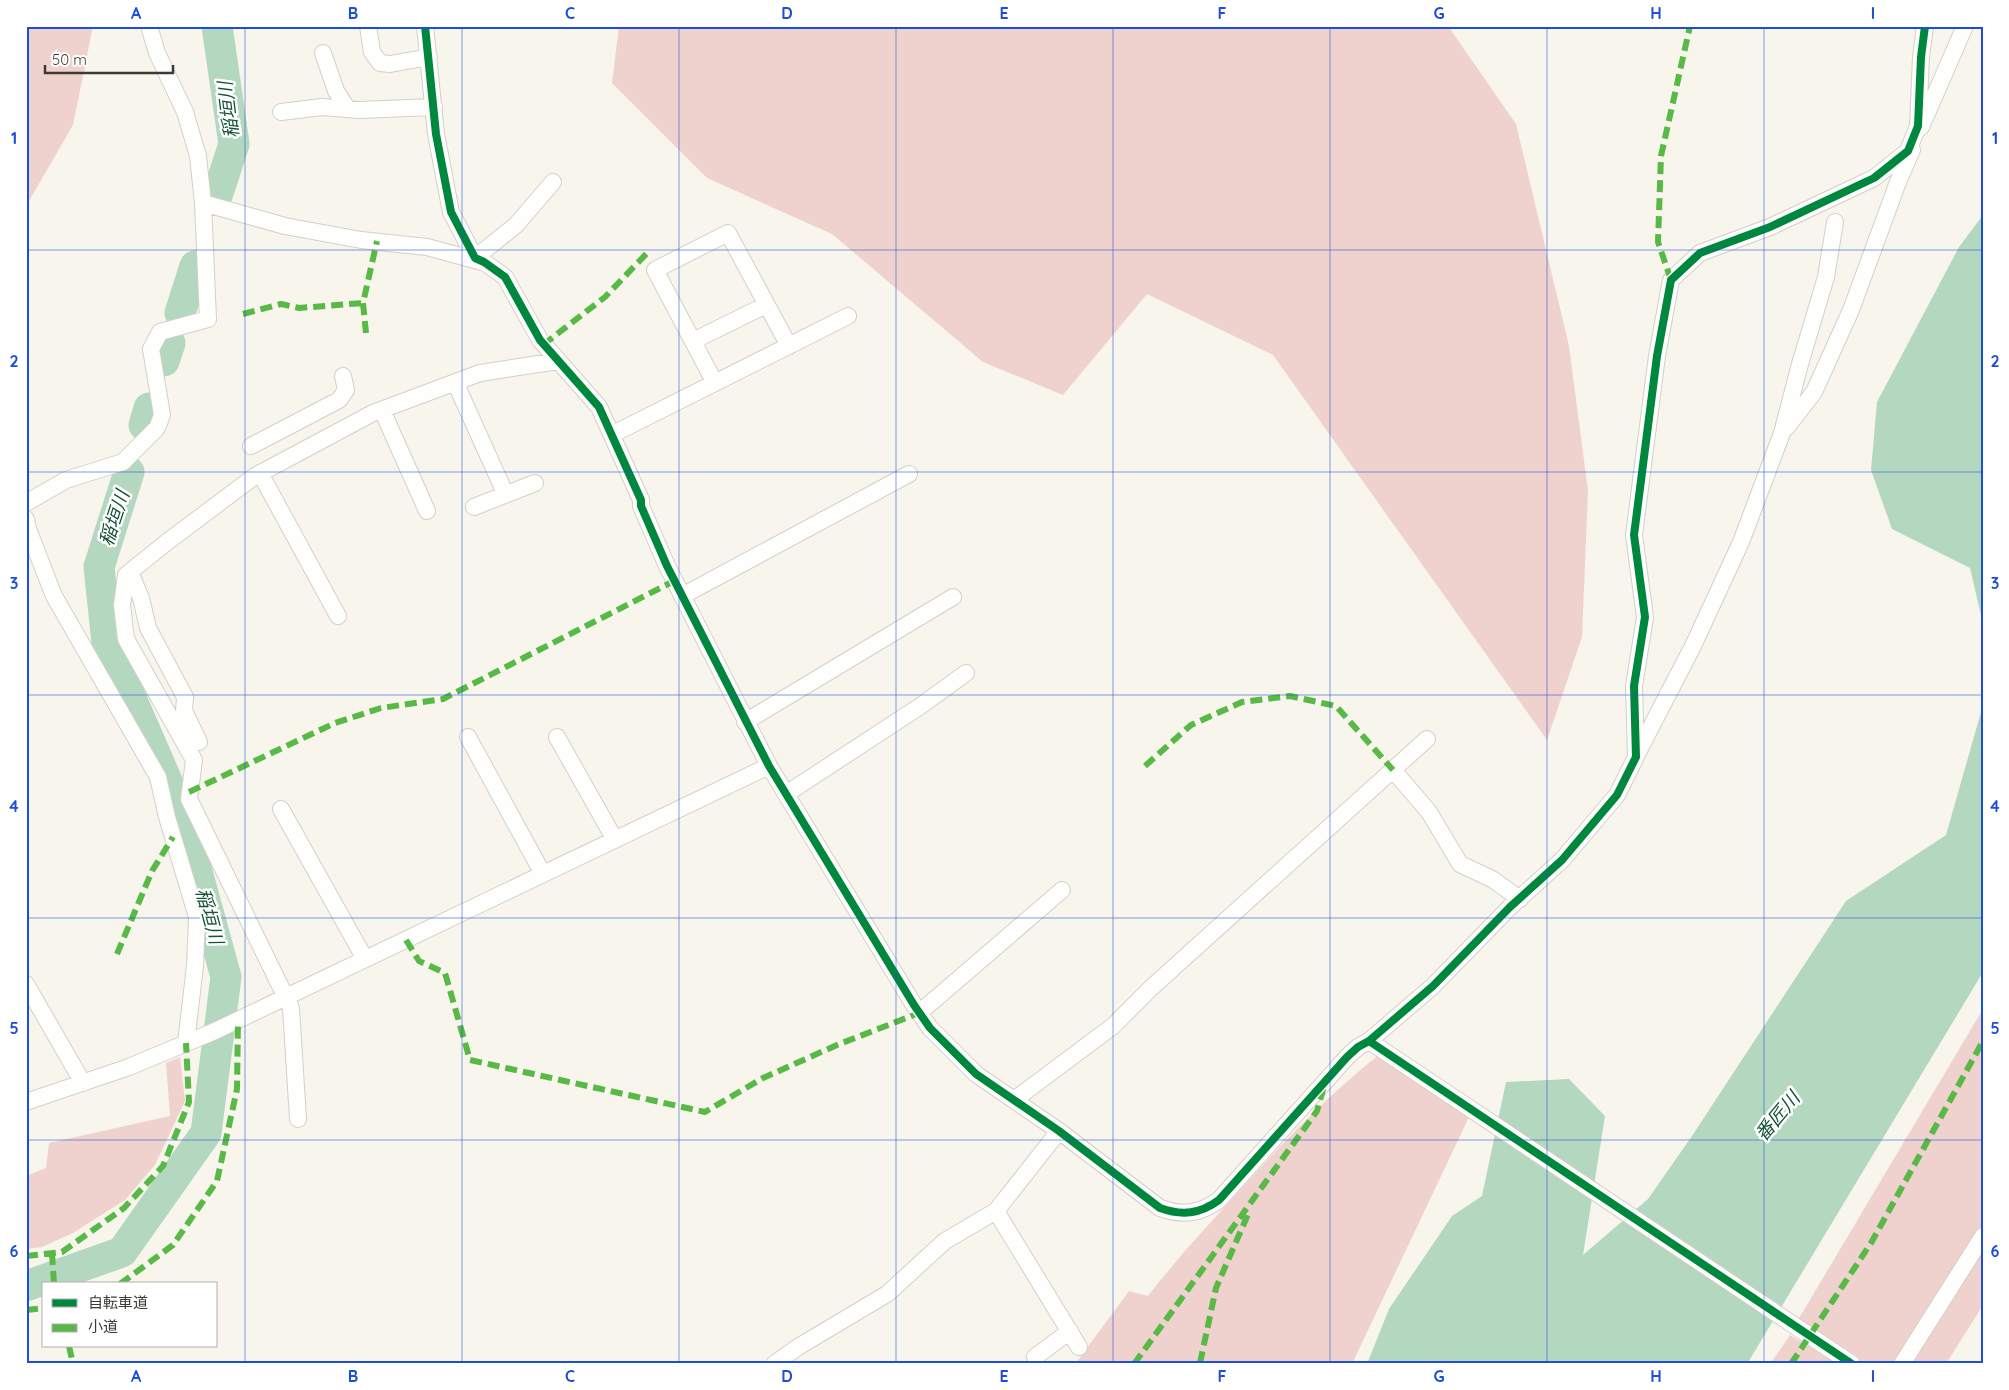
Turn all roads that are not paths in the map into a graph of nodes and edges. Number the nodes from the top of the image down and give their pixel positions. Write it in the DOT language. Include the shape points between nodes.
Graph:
graph roads {
  1 [pos="149,26"];
  2 [pos="368,26"];
  3 [pos="425,26"];
  4 [pos="1926,26"];
  5 [pos="1965,26"];
  6 [pos="322,53"];
  7 [pos="429,57"];
  8 [pos="434,107"];
  9 [pos="347,108"];
  10 [pos="281,112"];
  11 [pos="553,182"];
  12 [pos="202,203"];
  13 [pos="1835,222"];
  14 [pos="480,260"];
  15 [pos="766,305"];
  16 [pos="848,316"];
  17 [pos="693,341"];
  18 [pos="788,346"];
  19 [pos="558,361"];
  20 [pos="343,376"];
  21 [pos="455,382"];
  22 [pos="715,383"];
  23 [pos="330,403"];
  24 [pos="382,410"];
  25 [pos="346,428"];
  26 [pos="613,434"];
  27 [pos="1782,434"];
  28 [pos="251,446"];
  29 [pos="260,473"];
  30 [pos="909,474"];
  31 [pos="535,482"];
  32 [pos="505,493"];
  33 [pos="26,503"];
  34 [pos="474,508"];
  35 [pos="427,511"];
  36 [pos="26,519"];
  37 [pos="130,572"];
  38 [pos="682,596"];
  39 [pos="952,597"];
  40 [pos="338,616"];
  41 [pos="966,673"];
  42 [pos="745,722"];
  43 [pos="468,737"];
  44 [pos="556,737"];
  45 [pos="1427,739"];
  46 [pos="199,742"];
  47 [pos="1636,757"];
  48 [pos="769,766"];
  49 [pos="1393,770"];
  50 [pos="786,794"];
  51 [pos="281,810"];
  52 [pos="616,840"];
  53 [pos="543,874"];
  54 [pos="1062,890"];
  55 [pos="1520,899"];
  56 [pos="365,959"];
  57 [pos="26,984"];
  58 [pos="287,997"];
  59 [pos="919,1013"];
  60 [pos="1368,1041"];
  61 [pos="186,1043"];
  62 [pos="83,1083"];
  63 [pos="1014,1100"];
  64 [pos="26,1102"];
  65 [pos="298,1119"];
  66 [pos="1059,1132"];
  67 [pos="996,1211"];
  68 [pos="1983,1236"];
  69 [pos="1070,1331"];
  70 [pos="1079,1347"];
  71 [pos="1035,1357"];
  72 [pos="774,1364"];
  73 [pos="1852,1364"];
  74 [pos="1902,1364"];
  1 -- 12 [label="street" via="185,112 198,156"];
  2 -- 7 [label="street" via="372,52 380,63"];
  3 -- 7 [label="street"];
  4 -- 47 [label="street" via="1921,56 1918,126 1908,151 1874,178 1770,227 1700,253 1671,280 1657,356 1634,535 1645,617 1634,686"];
  5 -- 27 [label="street" via="1814,392"];
  6 -- 9 [label="street" via="336,91"];
  7 -- 8 [label="street"];
  8 -- 9 [label="street"];
  8 -- 14 [label="street" via="451,212"];
  9 -- 10 [label="street" via="322,107"];
  11 -- 14 [label="street"];
  12 -- 14 [label="street" via="285,226 361,240 427,247"];
  12 -- 33 [label="street" via="208,319 160,332 151,349 162,415 157,428 123,462 66,480"];
  13 -- 27 [label="street" via="1826,277"];
  14 -- 19 [label="street" via="505,278 540,340"];
  15 -- 17 [label="street"];
  15 -- 17 [label="street" via="728,233 654,270"];
  15 -- 18 [label="street"];
  16 -- 18 [label="street"];
  17 -- 22 [label="street"];
  18 -- 22 [label="street"];
  19 -- 21 [label="street" via="480,373"];
  19 -- 26 [label="street" via="599,408"];
  20 -- 23 [label="street" via="346,390 338,400"];
  21 -- 24 [label="street"];
  21 -- 32 [label="street"];
  22 -- 26 [label="street"];
  23 -- 25 [label="street"];
  23 -- 28 [label="street"];
  24 -- 25 [label="street"];
  24 -- 35 [label="street"];
  25 -- 29 [label="street"];
  26 -- 38 [label="street"];
  27 -- 47 [label="street" via="1741,542 1693,646"];
  29 -- 37 [label="street"];
  29 -- 40 [label="street"];
  30 -- 38 [label="street"];
  31 -- 32 [label="street"];
  32 -- 34 [label="street"];
  36 -- 61 [label="street" via="54,596 158,777 197,917"];
  37 -- 46 [label="street" via="141,598 148,628 185,697 184,711"];
  37 -- 58 [label="street" via="126,575 122,605 126,639 194,760 189,799"];
  38 -- 42 [label="street"];
  39 -- 42 [label="street"];
  41 -- 50 [label="street"];
  42 -- 48 [label="street"];
  43 -- 53 [label="street"];
  44 -- 52 [label="street"];
  45 -- 49 [label="street"];
  47 -- 55 [label="street" via="1617,795 1562,860"];
  48 -- 50 [label="street"];
  48 -- 52 [label="street"];
  49 -- 55 [label="street" via="1429,812 1460,864 1492,879"];
  49 -- 63 [label="street" via="1151,988 1114,1026"];
  50 -- 59 [label="street"];
  51 -- 56 [label="street"];
  52 -- 53 [label="street"];
  53 -- 56 [label="street"];
  54 -- 59 [label="street"];
  55 -- 60 [label="street" via="1433,986"];
  56 -- 58 [label="street"];
  57 -- 62 [label="street"];
  58 -- 61 [label="street"];
  58 -- 65 [label="street" via="291,1008"];
  59 -- 63 [label="street" via="976,1074"];
  60 -- 66 [label="street" via="1347,1057 1219,1200 1191,1214 1160,1208"];
  60 -- 73 [label="street"];
  61 -- 62 [label="street" via="129,1068"];
  62 -- 64 [label="street"];
  63 -- 66 [label="street"];
  66 -- 67 [label="street"];
  67 -- 69 [label="street"];
  67 -- 72 [label="street" via="945,1241 888,1294 798,1346"];
  68 -- 74 [label="street"];
  69 -- 70 [label="street"];
  69 -- 71 [label="street"];
}
